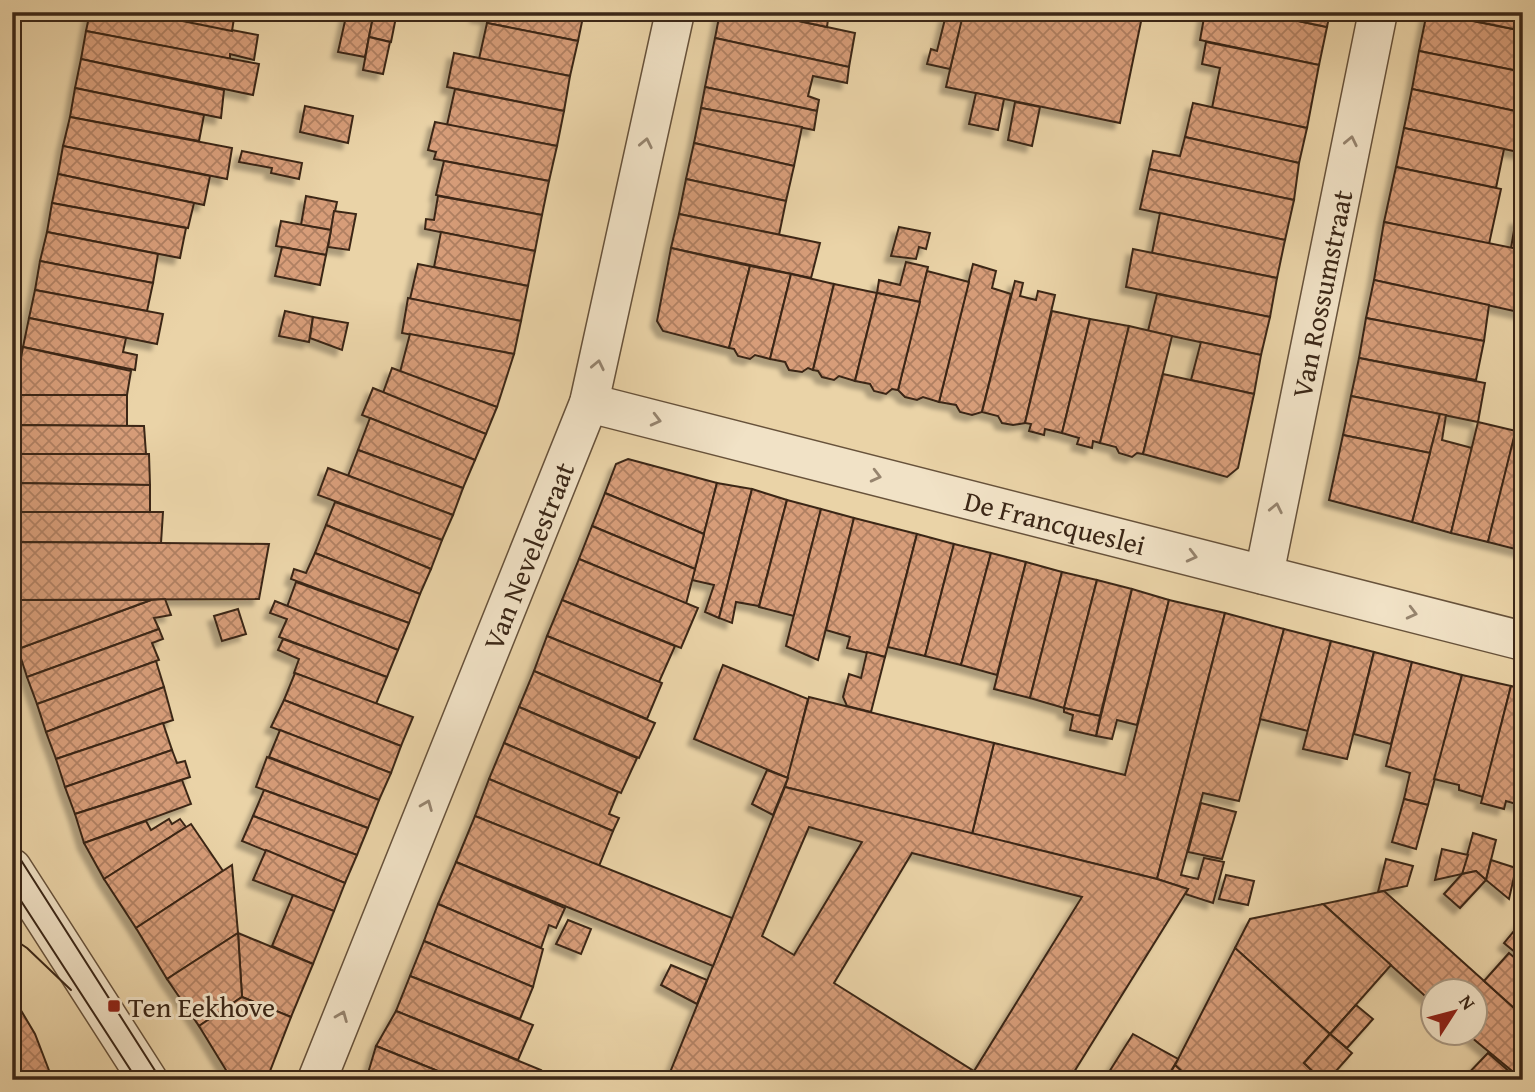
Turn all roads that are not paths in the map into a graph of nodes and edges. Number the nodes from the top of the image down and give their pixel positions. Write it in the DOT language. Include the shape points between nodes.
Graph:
graph roads {
  1 [pos="675,12"];
  2 [pos="1378,12"];
  3 [pos="589,403"];
  4 [pos="1264,575"];
  5 [pos="1523,642"];
  6 [pos="12,868"];
  7 [pos="148,1080"];
  8 [pos="317,1080"];
  3 -- 1 [label="street, Van Nevelestraat, one-way"];
  4 -- 2 [label="street, Van Rossumstraat, one-way"];
  3 -- 4 [label="street, De Francqueslei, one-way"];
  8 -- 3 [label="street, Van Nevelestraat, one-way"];
  4 -- 5 [label="street, De Francqueslei, one-way"];
  6 -- 7 [label="street"];
}
